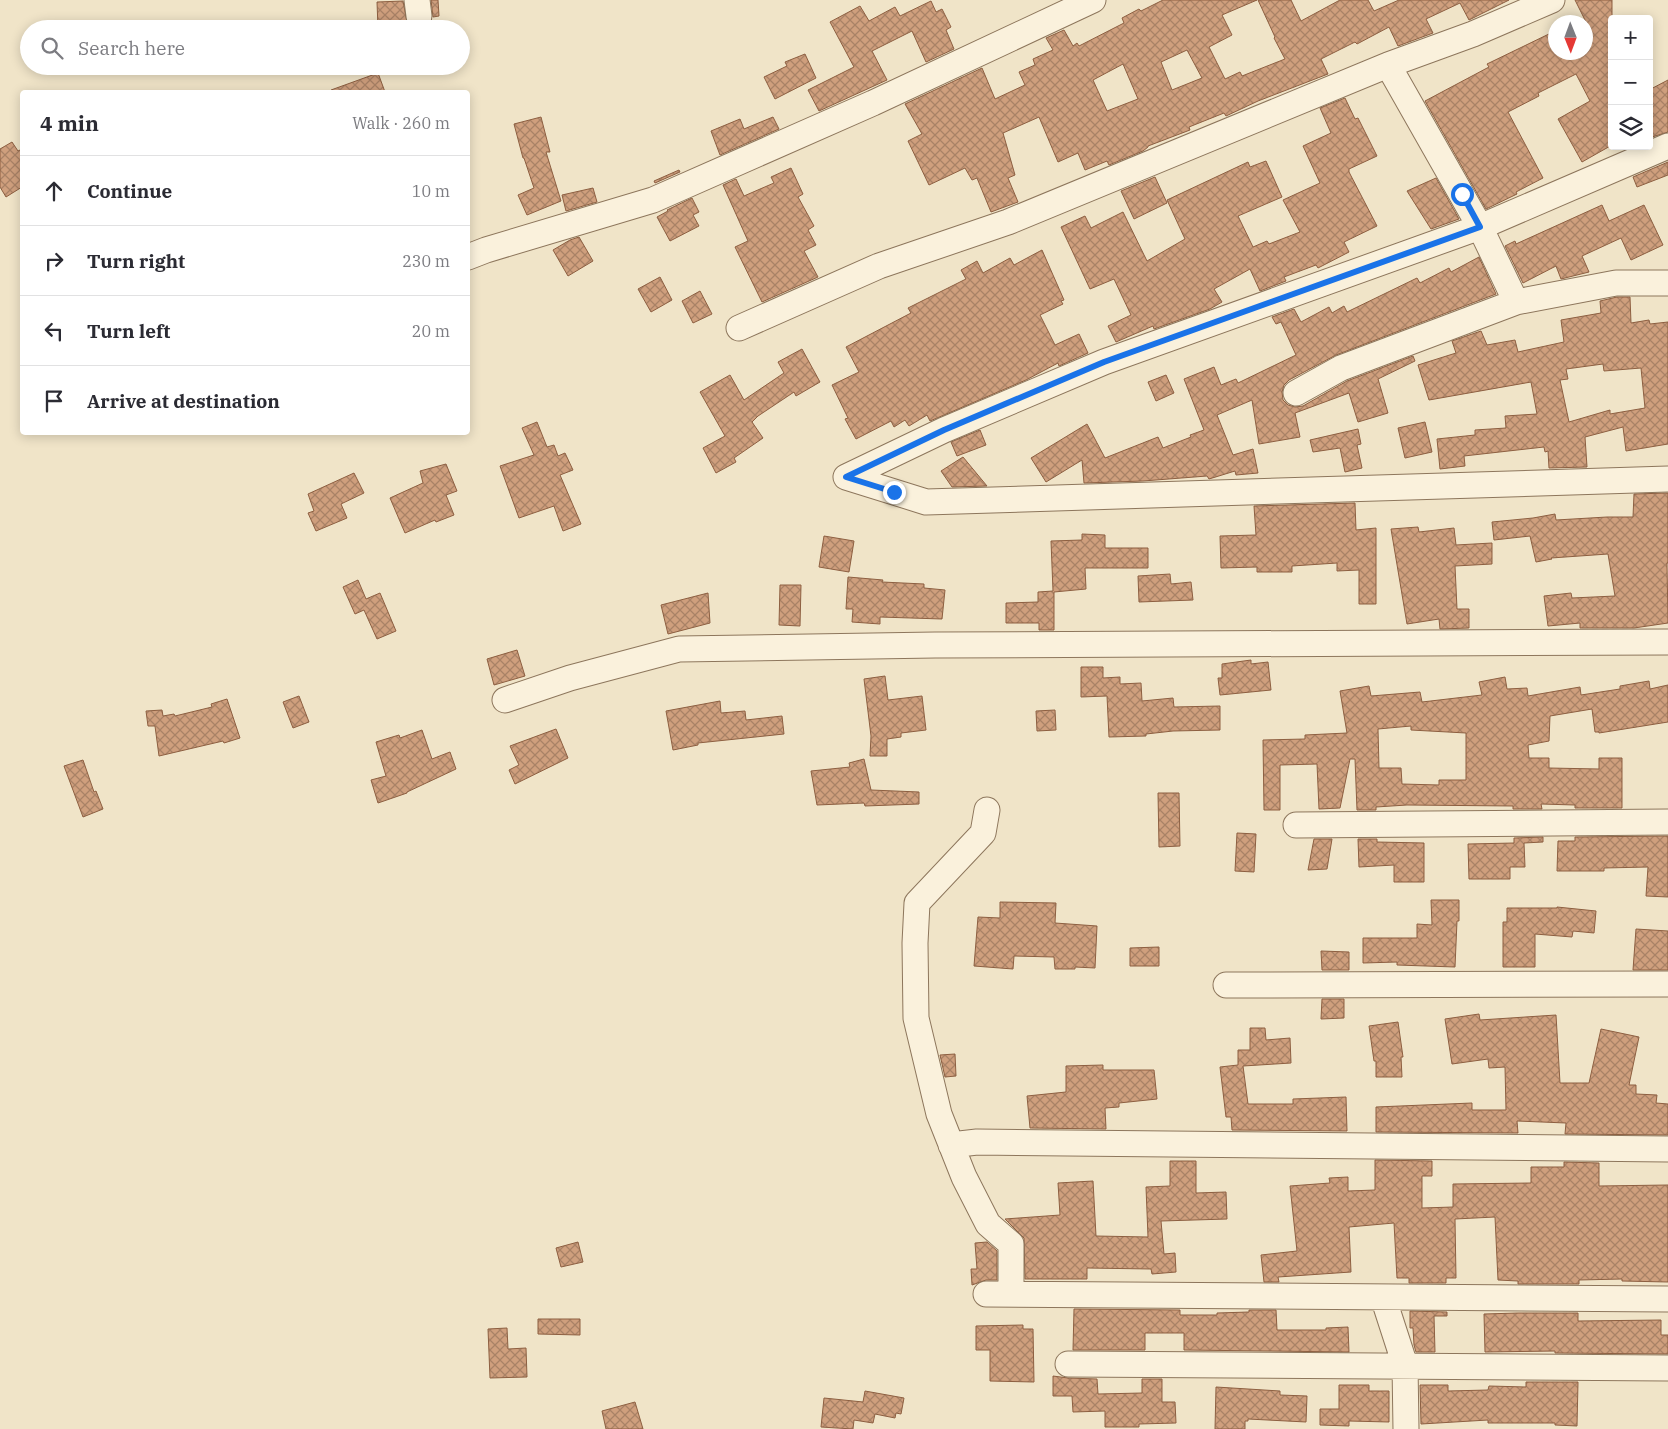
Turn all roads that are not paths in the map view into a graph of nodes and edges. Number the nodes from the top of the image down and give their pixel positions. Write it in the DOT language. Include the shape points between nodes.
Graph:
graph roads {
  1 [pos="1093,0"];
  2 [pos="1552,0"];
  3 [pos="1388,65"];
  4 [pos="1668,146"];
  5 [pos="1480,227"];
  6 [pos="470,256"];
  7 [pos="1668,282"];
  8 [pos="1516,302"];
  9 [pos="739,328"];
  10 [pos="1296,394"];
  11 [pos="1668,479"];
  12 [pos="1668,642"];
  13 [pos="505,700"];
  14 [pos="988,810"];
  15 [pos="1668,822"];
  16 [pos="1296,825"];
  17 [pos="1668,984"];
  18 [pos="1226,985"];
  19 [pos="951,1145"];
  20 [pos="1668,1150"];
  21 [pos="986,1294"];
  22 [pos="1011,1294"];
  23 [pos="1383,1297"];
  24 [pos="1668,1299"];
  25 [pos="1068,1364"];
  26 [pos="1405,1365"];
  27 [pos="1668,1368"];
  28 [pos="1406,1429"];
  1 -- 6 [label="street" via="873,103 654,200"];
  2 -- 3 [label="street"];
  3 -- 5 [label="street"];
  3 -- 9 [label="street" via="1008,222 879,266"];
  4 -- 5 [label="street"];
  5 -- 8 [label="street"];
  5 -- 11 [label="street" via="1104,362 944,430 846,477 926,502"];
  7 -- 8 [label="street" via="1616,283"];
  8 -- 10 [label="street" via="1341,368"];
  12 -- 13 [label="street" via="679,649 570,678"];
  14 -- 19 [label="street" via="983,833 917,903 916,1018 939,1114"];
  15 -- 16 [label="street"];
  17 -- 18 [label="street"];
  19 -- 20 [label="street" via="977,1142"];
  19 -- 22 [label="street" via="988,1224 1011,1244"];
  21 -- 22 [label="street"];
  22 -- 23 [label="street"];
  23 -- 24 [label="street"];
  23 -- 26 [label="street"];
  25 -- 26 [label="street"];
  26 -- 27 [label="street"];
  26 -- 28 [label="street"];
}
